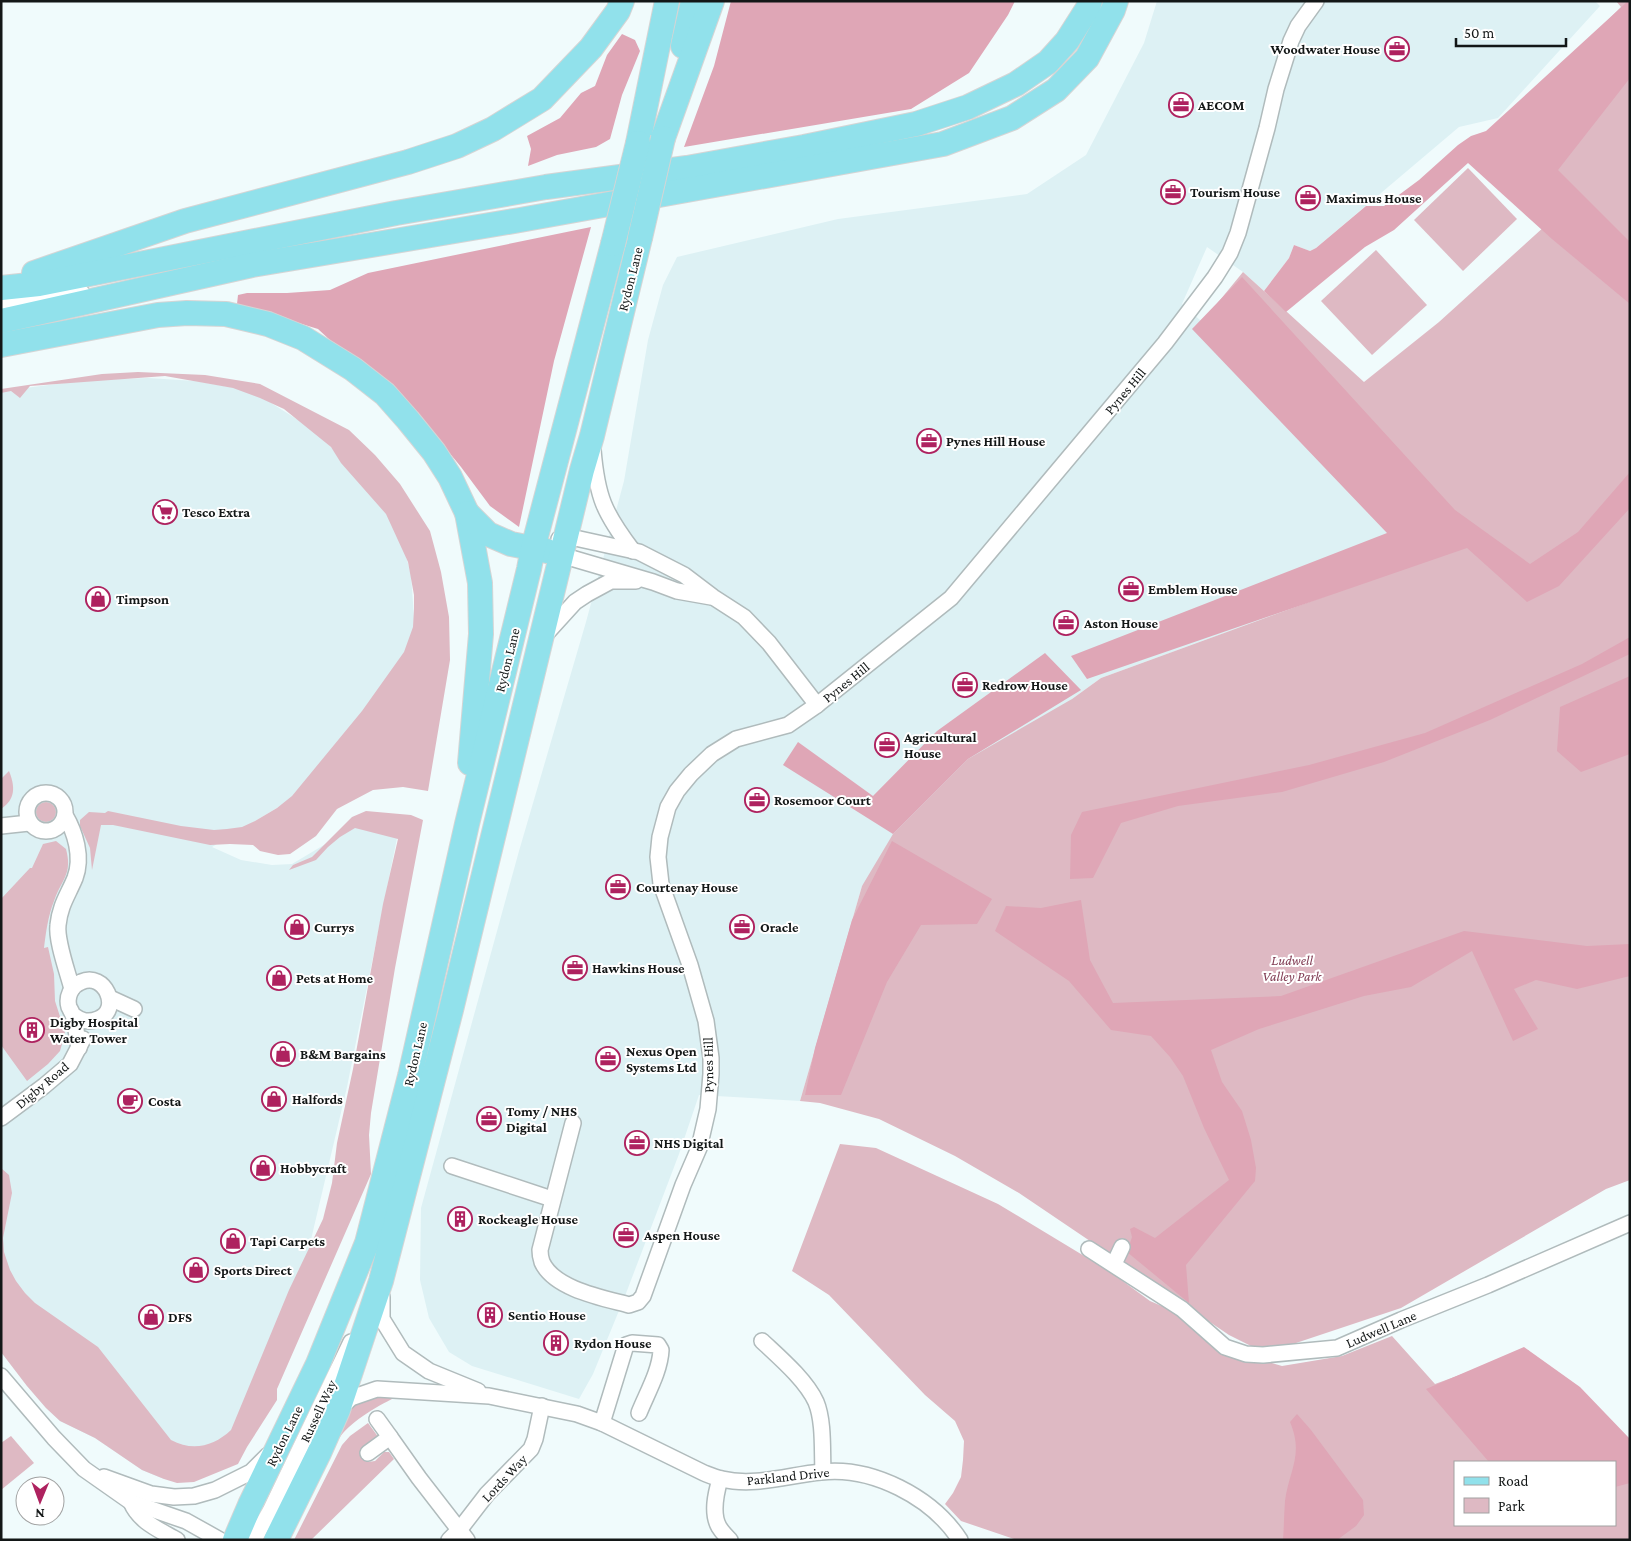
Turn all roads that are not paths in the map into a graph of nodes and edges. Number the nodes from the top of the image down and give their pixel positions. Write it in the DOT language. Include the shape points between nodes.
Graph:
graph roads {
  1 [pos="622,1"];
  2 [pos="666,1"];
  3 [pos="693,1"];
  4 [pos="712,1"];
  5 [pos="1090,1"];
  6 [pos="1116,1"];
  7 [pos="1316,1"];
  8 [pos="663,138"];
  9 [pos="181,282"];
  10 [pos="1,286"];
  11 [pos="1,305"];
  12 [pos="1,322"];
  13 [pos="1,345"];
  14 [pos="592,436"];
  15 [pos="467,513"];
  16 [pos="563,545"];
  17 [pos="533,548"];
  18 [pos="633,551"];
  19 [pos="653,582"];
  20 [pos="713,597"];
  21 [pos="540,642"];
  22 [pos="817,704"];
  23 [pos="65,815"];
  24 [pos="28,816"];
  25 [pos="1,821"];
  26 [pos="467,824"];
  27 [pos="1,826"];
  28 [pos="56,829"];
  29 [pos="76,844"];
  30 [pos="65,960"];
  31 [pos="88,980"];
  32 [pos="72,989"];
  33 [pos="73,1014"];
  34 [pos="92,1022"];
  35 [pos="79,1048"];
  36 [pos="1,1118"];
  37 [pos="572,1123"];
  38 [pos="452,1166"];
  39 [pos="552,1199"];
  40 [pos="1630,1223"];
  41 [pos="1122,1247"];
  42 [pos="1089,1249"];
  43 [pos="1114,1264"];
  44 [pos="381,1281"];
  45 [pos="762,1341"];
  46 [pos="1,1376"];
  47 [pos="489,1396"];
  48 [pos="542,1406"];
  49 [pos="338,1410"];
  50 [pos="639,1414"];
  51 [pos="378,1419"];
  52 [pos="602,1423"];
  53 [pos="390,1438"];
  54 [pos="282,1440"];
  55 [pos="368,1453"];
  56 [pos="84,1469"];
  57 [pos="823,1472"];
  58 [pos="720,1479"];
  59 [pos="131,1502"];
  60 [pos="150,1525"];
  61 [pos="459,1536"];
  62 [pos="159,1540"];
  63 [pos="177,1540"];
  64 [pos="220,1540"];
  65 [pos="235,1540"];
  66 [pos="252,1540"];
  67 [pos="276,1540"];
  68 [pos="730,1540"];
  69 [pos="960,1540"];
  1 -- 10 [label="main road" via="591,48 542,99 493,129 457,146 185,221"];
  2 -- 17 [label="main road, Rydon Lane, bridge" via="638,143"];
  3 -- 8 [label="main road, Rydon Lane"];
  4 -- 8 [label="main road"];
  5 -- 10 [label="main road" via="1066,41 1048,62 1016,84 968,107 916,124 687,168 546,187 396,213 49,282"];
  6 -- 9 [label="main road" via="1087,58 1056,90 1012,118 943,144 530,219 252,265"];
  7 -- 22 [label="street, Pynes Hill" via="1291,41 1238,233 1215,277 1133,382 951,598"];
  8 -- 14 [label="main road, Rydon Lane, bridge"];
  9 -- 11 [label="street"];
  9 -- 12 [label="main road"];
  13 -- 15 [label="main road" via="158,315 226,314 268,324 303,338 353,369 385,394 434,452"];
  14 -- 16 [label="main road, Rydon Lane"];
  14 -- 18 [label="street" via="599,493 616,529"];
  15 -- 17 [label="main road" via="488,534 511,544"];
  15 -- 26 [label="main road" via="480,583 481,634"];
  16 -- 17 [label="main road"];
  16 -- 18 [label="street, Pynes Hill"];
  16 -- 19 [label="street, Pynes Hill"];
  16 -- 21 [label="main road, Rydon Lane"];
  17 -- 26 [label="main road, Rydon Lane"];
  18 -- 20 [label="street, Pynes Hill" via="684,574"];
  19 -- 20 [label="street, Pynes Hill" via="676,591"];
  19 -- 21 [label="street, Pynes Hill" via="610,581 575,602"];
  20 -- 22 [label="street, Pynes Hill" via="744,617 769,642"];
  21 -- 44 [label="main road, Rydon Lane"];
  22 -- 39 [label="street, Pynes Hill" via="788,725 736,739 712,754 691,774 668,807 658,857 660,884 690,965 706,1021 711,1074 708,1109 699,1148 638,1302 629,1306 566,1285 553,1277 542,1262 540,1250"];
  23 -- 24 [label="street" via="58,798 45,793 31,800"];
  23 -- 28 [label="street"];
  23 -- 29 [label="street"];
  24 -- 25 [label="street" via="11,815"];
  24 -- 27 [label="street"];
  24 -- 28 [label="street" via="40,831"];
  26 -- 54 [label="main road, Rydon Lane" via="410,1076 367,1243 318,1364"];
  28 -- 29 [label="street"];
  29 -- 30 [label="street" via="79,861 76,876 61,906 58,927"];
  30 -- 31 [label="street"];
  30 -- 32 [label="street"];
  31 -- 32 [label="street"];
  31 -- 34 [label="street" via="106,988 109,1004 101,1018"];
  32 -- 33 [label="street" via="68,997"];
  33 -- 34 [label="street" via="80,1020"];
  33 -- 35 [label="street, Digby Road"];
  34 -- 35 [label="street, Digby Road"];
  35 -- 36 [label="street, Digby Road" via="70,1064"];
  37 -- 39 [label="street, Pynes Hill"];
  38 -- 39 [label="street"];
  40 -- 43 [label="street, Ludwell Lane" via="1337,1348 1263,1355 1246,1354 1225,1347 1187,1312"];
  41 -- 43 [label="street"];
  42 -- 43 [label="street, Ludwell Lane"];
  44 -- 47 [label="street, Parkland Drive" via="382,1319 403,1353 429,1371"];
  44 -- 49 [label="main road, Rydon Lane"];
  44 -- 66 [label="street, Russell Way" via="270,1512"];
  45 -- 57 [label="street" via="783,1360 816,1401"];
  46 -- 56 [label="street, Russell Way"];
  47 -- 48 [label="street, Parkland Drive"];
  47 -- 49 [label="street, Parkland Drive" via="377,1389 351,1398"];
  48 -- 52 [label="street, Parkland Drive"];
  48 -- 61 [label="street, Lords Way" via="531,1449 487,1494"];
  49 -- 67 [label="main road, Rydon Lane"];
  50 -- 52 [label="street" via="661,1355 658,1340 626,1345"];
  51 -- 53 [label="street"];
  52 -- 58 [label="street, Parkland Drive"];
  53 -- 55 [label="street"];
  53 -- 61 [label="street"];
  54 -- 56 [label="street, Russell Way" via="251,1472 215,1490 194,1496 151,1494"];
  54 -- 65 [label="main road, Rydon Lane"];
  56 -- 59 [label="street, Russell Way"];
  57 -- 58 [label="street, Parkland Drive" via="753,1481"];
  57 -- 69 [label="street, Parkland Drive" via="846,1472 874,1478 911,1494 943,1518"];
  58 -- 68 [label="street" via="716,1492 716,1519"];
  59 -- 60 [label="street, Russell Way" via="134,1511"];
  59 -- 64 [label="street, Russell Way" via="186,1521"];
  60 -- 62 [label="street, Russell Way"];
  60 -- 63 [label="street, Russell Way"];
}
